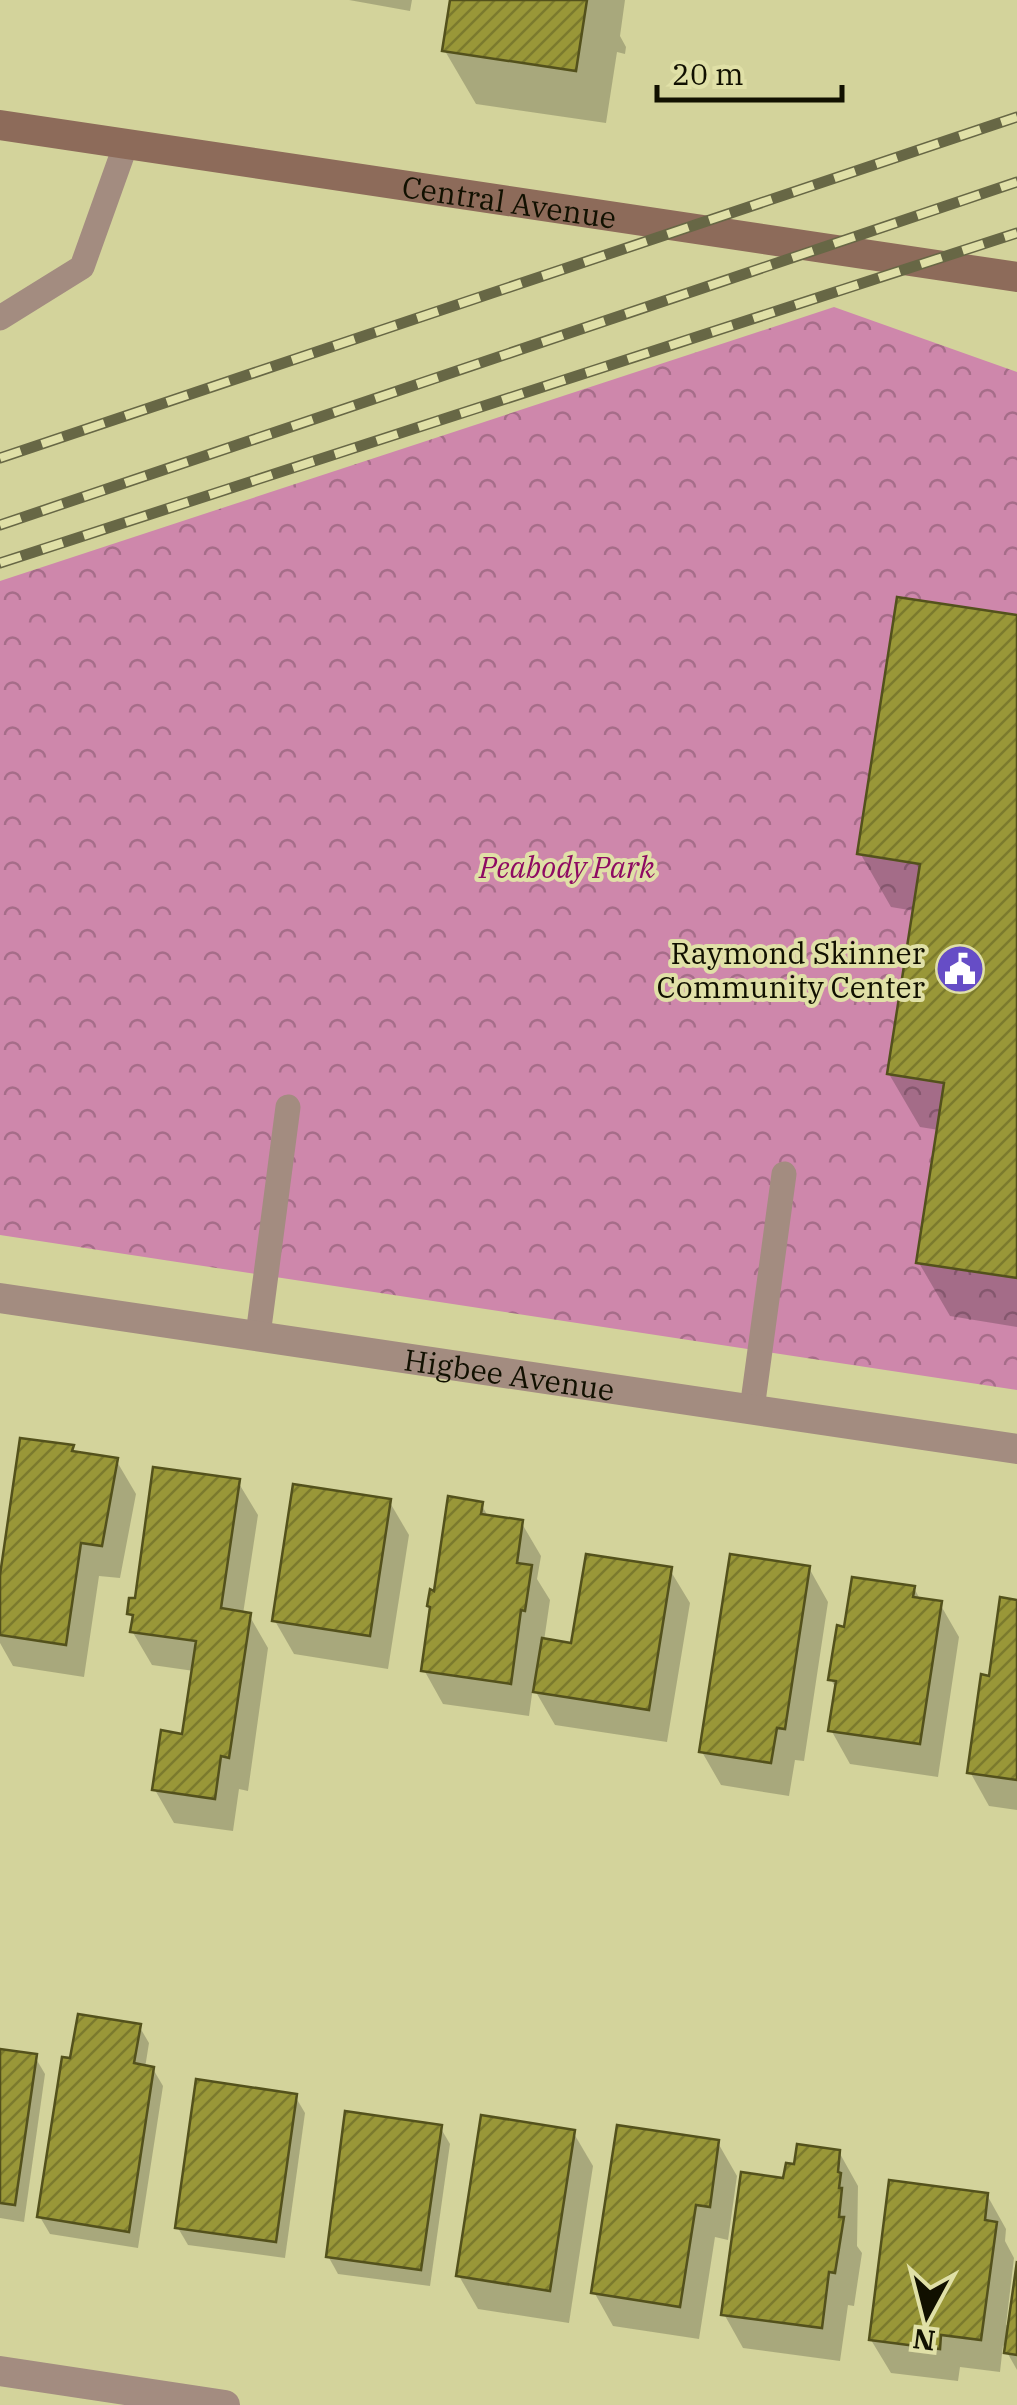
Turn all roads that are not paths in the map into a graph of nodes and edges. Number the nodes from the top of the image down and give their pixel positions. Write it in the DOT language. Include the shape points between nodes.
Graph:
graph roads {
  1 [pos="0,125"];
  2 [pos="126,144"];
  3 [pos="1017,277"];
  4 [pos="0,318"];
  5 [pos="288,1107"];
  6 [pos="784,1174"];
  7 [pos="0,1298"];
  8 [pos="258,1335"];
  9 [pos="752,1409"];
  10 [pos="1017,1449"];
  11 [pos="0,2371"];
  12 [pos="225,2405"];
  1 -- 2 [label="main road, Central Avenue"];
  2 -- 3 [label="main road, Central Avenue"];
  2 -- 4 [label="lane" via="82,267"];
  5 -- 8 [label="lane"];
  6 -- 9 [label="lane"];
  7 -- 8 [label="street, Higbee Avenue"];
  8 -- 9 [label="street, Higbee Avenue"];
  9 -- 10 [label="street, Higbee Avenue"];
  11 -- 12 [label="street"];
}
